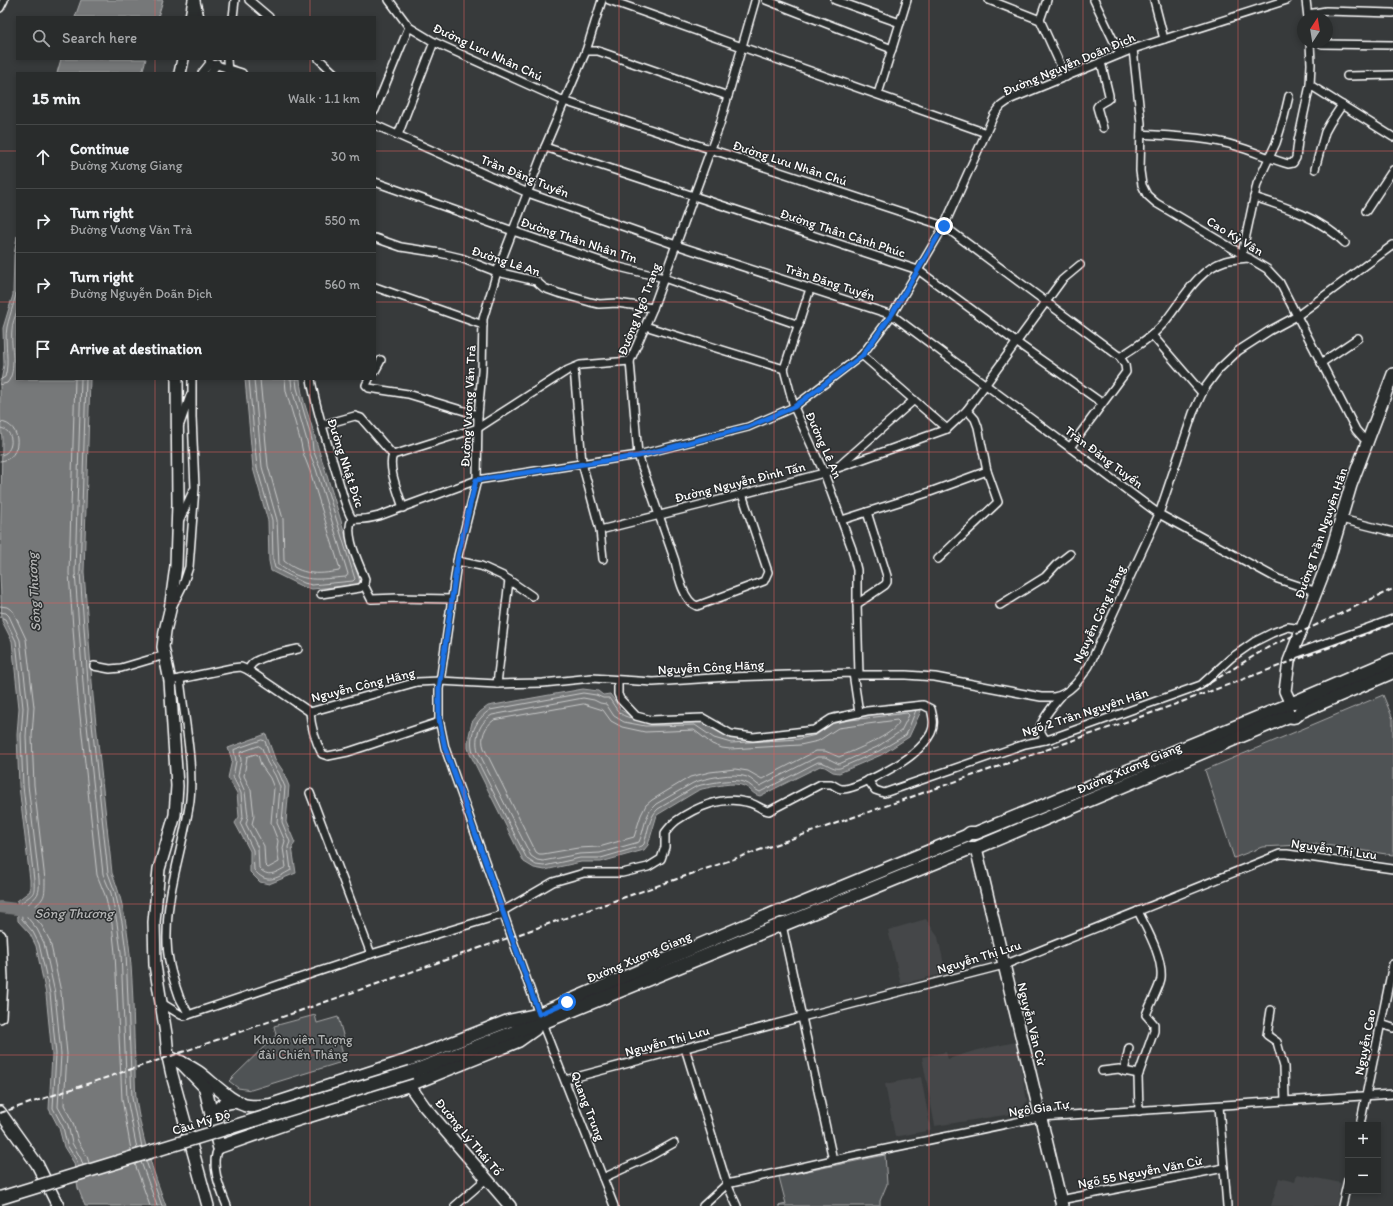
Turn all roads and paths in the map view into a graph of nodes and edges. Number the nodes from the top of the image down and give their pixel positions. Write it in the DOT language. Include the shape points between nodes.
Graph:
graph roads {
  1 [pos="4,0"];
  2 [pos="195,0"];
  3 [pos="235,0"];
  4 [pos="249,0"];
  5 [pos="389,0"];
  6 [pos="602,0"];
  7 [pos="609,0"];
  8 [pos="754,0"];
  9 [pos="760,0"];
  10 [pos="766,0"];
  11 [pos="834,0"];
  12 [pos="907,0"];
  13 [pos="989,0"];
  14 [pos="1047,0"];
  15 [pos="1094,0"];
  16 [pos="1154,0"];
  17 [pos="1287,0"];
  18 [pos="1306,0"];
  19 [pos="0,8"];
  20 [pos="1308,12"];
  21 [pos="1322,12"];
  22 [pos="1393,13"];
  23 [pos="191,16"];
  24 [pos="200,16"];
  25 [pos="233,16"];
  26 [pos="268,16"];
  27 [pos="1040,20"];
  28 [pos="900,23"];
  29 [pos="409,27"];
  30 [pos="1164,39"];
  31 [pos="434,42"];
  32 [pos="1333,44"];
  33 [pos="1393,45"];
  34 [pos="742,48"];
  35 [pos="1310,48"];
  36 [pos="892,49"];
  37 [pos="1133,49"];
  38 [pos="586,51"];
  39 [pos="1120,54"];
  40 [pos="183,60"];
  41 [pos="227,60"];
  42 [pos="321,60"];
  43 [pos="212,62"];
  44 [pos="1101,62"];
  45 [pos="228,70"];
  46 [pos="180,72"];
  47 [pos="203,72"];
  48 [pos="211,72"];
  49 [pos="333,72"];
  50 [pos="1393,75"];
  51 [pos="1347,76"];
  52 [pos="1066,77"];
  53 [pos="1310,86"];
  54 [pos="878,94"];
  55 [pos="728,96"];
  56 [pos="1289,96"];
  57 [pos="564,101"];
  58 [pos="1342,105"];
  59 [pos="376,108"];
  60 [pos="376,125"];
  61 [pos="1103,128"];
  62 [pos="986,133"];
  63 [pos="1142,134"];
  64 [pos="398,135"];
  65 [pos="1393,136"];
  66 [pos="545,147"];
  67 [pos="710,149"];
  68 [pos="1269,158"];
  69 [pos="1315,169"];
  70 [pos="1393,170"];
  71 [pos="376,182"];
  72 [pos="528,193"];
  73 [pos="694,195"];
  74 [pos="1254,197"];
  75 [pos="1366,211"];
  76 [pos="944,226"];
  77 [pos="513,231"];
  78 [pos="376,238"];
  79 [pos="1345,243"];
  80 [pos="1393,244"];
  81 [pos="676,245"];
  82 [pos="1242,254"];
  83 [pos="1249,258"];
  84 [pos="1080,265"];
  85 [pos="918,270"];
  86 [pos="497,272"];
  87 [pos="664,278"];
  88 [pos="376,287"];
  89 [pos="810,289"];
  90 [pos="1046,302"];
  91 [pos="653,308"];
  92 [pos="892,314"];
  93 [pos="1297,316"];
  94 [pos="483,325"];
  95 [pos="799,325"];
  96 [pos="645,326"];
  97 [pos="1152,335"];
  98 [pos="1358,338"];
  99 [pos="1016,342"];
  100 [pos="862,356"];
  101 [pos="1120,357"];
  102 [pos="381,360"];
  103 [pos="630,361"];
  104 [pos="1321,363"];
  105 [pos="574,368"];
  106 [pos="376,369"];
  107 [pos="784,369"];
  108 [pos="1393,374"];
  109 [pos="177,380"];
  110 [pos="192,380"];
  111 [pos="311,380"];
  112 [pos="368,380"];
  113 [pos="986,384"];
  114 [pos="192,390"];
  115 [pos="1390,392"];
  116 [pos="1202,393"];
  117 [pos="914,400"];
  118 [pos="1102,403"];
  119 [pos="794,407"];
  120 [pos="967,410"];
  121 [pos="478,414"];
  122 [pos="322,425"];
  123 [pos="478,428"];
  124 [pos="947,429"];
  125 [pos="178,430"];
  126 [pos="1369,440"];
  127 [pos="1071,446"];
  128 [pos="393,455"];
  129 [pos="638,456"];
  130 [pos="582,464"];
  131 [pos="836,468"];
  132 [pos="987,471"];
  133 [pos="824,473"];
  134 [pos="476,480"];
  135 [pos="195,488"];
  136 [pos="742,494"];
  137 [pos="403,508"];
  138 [pos="867,512"];
  139 [pos="1159,514"];
  140 [pos="658,515"];
  141 [pos="352,519"];
  142 [pos="1341,519"];
  143 [pos="842,520"];
  144 [pos="177,525"];
  145 [pos="600,530"];
  146 [pos="1393,532"];
  147 [pos="1070,554"];
  148 [pos="603,558"];
  149 [pos="938,559"];
  150 [pos="457,561"];
  151 [pos="509,580"];
  152 [pos="364,585"];
  153 [pos="1317,592"];
  154 [pos="321,594"];
  155 [pos="532,596"];
  156 [pos="452,599"];
  157 [pos="857,604"];
  158 [pos="1000,605"];
  159 [pos="170,610"];
  160 [pos="1393,620"];
  161 [pos="1302,629"];
  162 [pos="298,649"];
  163 [pos="165,655"];
  164 [pos="1292,655"];
  165 [pos="1393,660"];
  166 [pos="94,666"];
  167 [pos="248,670"];
  168 [pos="1393,672"];
  169 [pos="856,674"];
  170 [pos="175,680"];
  171 [pos="440,681"];
  172 [pos="618,681"];
  173 [pos="497,684"];
  174 [pos="1063,693"];
  175 [pos="1292,708"];
  176 [pos="310,712"];
  177 [pos="859,713"];
  178 [pos="439,722"];
  179 [pos="1046,740"];
  180 [pos="868,780"];
  181 [pos="310,793"];
  182 [pos="971,834"];
  183 [pos="976,847"];
  184 [pos="1393,869"];
  185 [pos="1138,911"];
  186 [pos="780,912"];
  187 [pos="503,913"];
  188 [pos="783,924"];
  189 [pos="0,936"];
  190 [pos="371,954"];
  191 [pos="1393,964"];
  192 [pos="1004,965"];
  193 [pos="160,1002"];
  194 [pos="1271,1010"];
  195 [pos="188,1015"];
  196 [pos="0,1017"];
  197 [pos="802,1017"];
  198 [pos="541,1019"];
  199 [pos="1381,1024"];
  200 [pos="1393,1028"];
  201 [pos="685,1048"];
  202 [pos="1129,1048"];
  203 [pos="168,1057"];
  204 [pos="181,1062"];
  205 [pos="1124,1070"];
  206 [pos="1102,1071"];
  207 [pos="411,1072"];
  208 [pos="1139,1074"];
  209 [pos="565,1080"];
  210 [pos="409,1085"];
  211 [pos="1393,1094"];
  212 [pos="1367,1096"];
  213 [pos="1285,1101"];
  214 [pos="239,1102"];
  215 [pos="1219,1106"];
  216 [pos="1139,1111"];
  217 [pos="0,1112"];
  218 [pos="1040,1117"];
  219 [pos="1361,1122"];
  220 [pos="674,1142"];
  221 [pos="221,1146"];
  222 [pos="833,1160"];
  223 [pos="1224,1168"];
  224 [pos="603,1178"];
  225 [pos="486,1179"];
  226 [pos="727,1184"];
  227 [pos="1345,1193"];
  228 [pos="0,1198"];
  229 [pos="1061,1203"];
  230 [pos="58,1206"];
  231 [pos="208,1206"];
  232 [pos="226,1206"];
  233 [pos="454,1206"];
  234 [pos="510,1206"];
  235 [pos="614,1206"];
  236 [pos="703,1206"];
  237 [pos="737,1206"];
  238 [pos="1227,1206"];
  239 [pos="1342,1206"];
  1 -- 19 [label="street"];
  2 -- 23 [label="street"];
  2 -- 24 [label="street"];
  3 -- 25 [label="street"];
  4 -- 26 [label="street"];
  5 -- 29 [label="street, Đường Lưu Nhân Chú"];
  6 -- 38 [label="street, Đường Vương Văn Trà"];
  7 -- 34 [label="street"];
  8 -- 9 [label="street"];
  8 -- 34 [label="street, Đường Ngô Trang"];
  10 -- 36 [label="street"];
  11 -- 28 [label="street"];
  12 -- 28 [label="street"];
  13 -- 27 [label="street"];
  14 -- 27 [label="street"];
  15 -- 39 [label="street"];
  16 -- 30 [label="street"];
  17 -- 30 [label="street, Đường Nguyễn Doãn Địch"];
  18 -- 20 [label="street"];
  21 -- 22 [label="street"];
  27 -- 52 [label="street"];
  28 -- 36 [label="street"];
  29 -- 31 [label="street, Đường Lưu Nhân Chú"];
  29 -- 59 [label="street"];
  30 -- 37 [label="street, Đường Nguyễn Doãn Địch"];
  31 -- 57 [label="street, Đường Lưu Nhân Chú"];
  31 -- 64 [label="street"];
  32 -- 33 [label="street"];
  34 -- 54 [label="street"];
  34 -- 55 [label="street, Đường Ngô Trang"];
  35 -- 53 [label="street"];
  36 -- 54 [label="street"];
  37 -- 39 [label="street, Đường Nguyễn Doãn Địch"];
  37 -- 63 [label="street, Cao Kỳ Vân"];
  38 -- 55 [label="street" via="598,51"];
  38 -- 57 [label="street, Đường Vương Văn Trà"];
  39 -- 44 [label="street, Đường Nguyễn Doãn Địch"];
  40 -- 46 [label="street"];
  41 -- 45 [label="street"];
  42 -- 49 [label="street"];
  43 -- 45 [label="street"];
  43 -- 47 [label="street"];
  43 -- 48 [label="street"];
  44 -- 52 [label="street, Đường Nguyễn Doãn Địch"];
  44 -- 61 [label="street" via="1109,95 1109,98 1097,107"];
  50 -- 51 [label="street"];
  52 -- 62 [label="street, Đường Nguyễn Doãn Địch" via="1011,99 1001,106"];
  53 -- 58 [label="street"];
  53 -- 68 [label="street" via="1296,158 1293,163 1288,164"];
  54 -- 62 [label="street"];
  55 -- 67 [label="street, Đường Ngô Trang"];
  56 -- 68 [label="street" via="1281,130"];
  57 -- 66 [label="street, Đường Vương Văn Trà"];
  57 -- 67 [label="street, Đường Lưu Nhân Chú"];
  58 -- 65 [label="street"];
  58 -- 69 [label="street" via="1325,132"];
  60 -- 64 [label="street, Trần Đăng Tuyển"];
  62 -- 76 [label="street, Đường Nguyễn Doãn Địch"];
  63 -- 68 [label="street" via="1221,142"];
  63 -- 82 [label="street, Cao Kỳ Vân" via="1140,171 1147,195 1156,203"];
  64 -- 72 [label="street, Trần Đăng Tuyển"];
  66 -- 72 [label="street, Đường Vương Văn Trà"];
  66 -- 73 [label="street, Đường Thân Cảnh Phúc"];
  67 -- 73 [label="street, Đường Ngô Trang"];
  67 -- 76 [label="street, Đường Lưu Nhân Chú"];
  68 -- 74 [label="street" via="1256,184"];
  70 -- 75 [label="street"];
  71 -- 77 [label="street, Đường Thân Nhân Tín"];
  72 -- 77 [label="street, Đường Vương Văn Trà"];
  72 -- 81 [label="street, Trần Đăng Tuyển"];
  73 -- 81 [label="street, Đường Ngô Trang"];
  73 -- 85 [label="street, Đường Thân Cảnh Phúc"];
  74 -- 79 [label="street" via="1294,210 1322,224"];
  74 -- 82 [label="street"];
  76 -- 85 [label="street, Đường Nguyễn Doãn Địch"];
  76 -- 90 [label="street, Đường Lưu Nhân Chú"];
  77 -- 86 [label="street, Đường Vương Văn Trà"];
  77 -- 87 [label="street, Đường Thân Nhân Tín" via="615,266"];
  78 -- 86 [label="street, Đường Lê An" via="401,247 461,258"];
  80 -- 93 [label="street, Nguyễn Công Hãng"];
  81 -- 87 [label="street, Đường Ngô Trang"];
  81 -- 89 [label="street, Trần Đăng Tuyển"];
  82 -- 83 [label="street, Cao Kỳ Vân"];
  83 -- 93 [label="street, Cao Kỳ Vân" via="1267,269 1280,283"];
  83 -- 97 [label="street" via="1215,265 1195,283"];
  84 -- 90 [label="street, Đường Nguyễn Đình Tấn" via="1062,280"];
  85 -- 92 [label="street, Đường Nguyễn Doãn Địch"];
  85 -- 99 [label="street, Đường Thân Cảnh Phúc"];
  86 -- 91 [label="street, Đường Lê An" via="536,282 558,294 590,302"];
  86 -- 94 [label="street, Đường Vương Văn Trà"];
  87 -- 91 [label="street, Đường Ngô Trang"];
  87 -- 95 [label="street, Đường Thân Nhân Tín"];
  88 -- 94 [label="street"];
  89 -- 92 [label="street, Trần Đăng Tuyển"];
  89 -- 95 [label="street"];
  90 -- 99 [label="street, Đường Nguyễn Đình Tấn"];
  90 -- 101 [label="street, Đường Lưu Nhân Chú"];
  91 -- 96 [label="street, Đường Ngô Trang"];
  92 -- 100 [label="street, Đường Nguyễn Doãn Địch"];
  92 -- 113 [label="street, Trần Đăng Tuyển"];
  93 -- 104 [label="street, Cao Kỳ Vân"];
  93 -- 116 [label="street, Nguyễn Công Hãng" via="1238,351"];
  94 -- 121 [label="street, Đường Vương Văn Trà"];
  95 -- 107 [label="street"];
  96 -- 103 [label="street, Đường Ngô Trang"];
  96 -- 107 [label="street"];
  97 -- 101 [label="street"];
  97 -- 116 [label="street"];
  98 -- 104 [label="street"];
  99 -- 113 [label="street, Đường Nguyễn Đình Tấn"];
  99 -- 118 [label="street, Đường Thân Cảnh Phúc"];
  100 -- 117 [label="street"];
  100 -- 119 [label="street, Đường Nguyễn Doãn Địch"];
  101 -- 118 [label="street" via="1126,372"];
  102 -- 106 [label="street"];
  103 -- 105 [label="street" via="580,365"];
  103 -- 129 [label="street, Đường Ngô Trang"];
  104 -- 126 [label="street, Cao Kỳ Vân" via="1356,430 1363,438"];
  105 -- 123 [label="street"];
  105 -- 130 [label="street"];
  107 -- 119 [label="street, Đường Lê An"];
  108 -- 115 [label="street, Đường Trần Nguyên Hãn"];
  109 -- 125 [label="street"];
  110 -- 114 [label="street"];
  111 -- 122 [label="street, Đường Nhật Đức"];
  112 -- 121 [label="street" via="369,388 408,394"];
  113 -- 120 [label="street, Đường Nguyễn Đình Tấn"];
  113 -- 127 [label="street, Trần Đăng Tuyển"];
  114 -- 125 [label="street"];
  114 -- 135 [label="street"];
  115 -- 126 [label="street, Đường Trần Nguyên Hãn"];
  116 -- 139 [label="street, Nguyễn Công Hãng"];
  117 -- 124 [label="street"];
  117 -- 131 [label="street"];
  118 -- 127 [label="street"];
  119 -- 129 [label="street, Đường Nguyễn Doãn Địch" via="748,427"];
  119 -- 133 [label="street, Đường Lê An"];
  120 -- 124 [label="street, Đường Nguyễn Đình Tấn"];
  120 -- 132 [label="street" via="978,427"];
  121 -- 123 [label="street, Đường Vương Văn Trà"];
  122 -- 128 [label="street" via="351,417 361,418"];
  122 -- 141 [label="street, Đường Nhật Đức"];
  123 -- 128 [label="street"];
  123 -- 134 [label="street, Đường Vương Văn Trà"];
  124 -- 131 [label="street, Đường Nguyễn Đình Tấn"];
  125 -- 144 [label="street"];
  126 -- 142 [label="street, Đường Trần Nguyên Hãn"];
  127 -- 139 [label="street, Trần Đăng Tuyển"];
  128 -- 137 [label="street" via="391,467"];
  129 -- 130 [label="street, Đường Nguyễn Doãn Địch"];
  129 -- 140 [label="street, Đường Ngô Trang"];
  130 -- 134 [label="street, Đường Nguyễn Doãn Địch"];
  130 -- 145 [label="street"];
  131 -- 133 [label="street, Đường Nguyễn Đình Tấn"];
  132 -- 138 [label="street"];
  132 -- 149 [label="street" via="998,502"];
  133 -- 136 [label="street, Đường Nguyễn Đình Tấn"];
  133 -- 143 [label="street, Đường Lê An"];
  134 -- 137 [label="street, Đường Nhật Đức"];
  134 -- 150 [label="street, Đường Vương Văn Trà"];
  135 -- 144 [label="street"];
  135 -- 159 [label="street" via="189,567"];
  136 -- 140 [label="street, Đường Nguyễn Đình Tấn"];
  136 -- 140 [label="street, Đường Ngô Trang" via="768,572 767,576 764,581 697,606 687,598"];
  137 -- 141 [label="street, Đường Nhật Đức" via="364,520"];
  138 -- 143 [label="street"];
  138 -- 157 [label="street" via="887,582"];
  139 -- 153 [label="street, Trần Đăng Tuyển" via="1278,579"];
  139 -- 174 [label="street, Nguyễn Công Hãng" via="1089,666 1081,679"];
  140 -- 145 [label="street, Đường Nguyễn Đình Tấn"];
  141 -- 152 [label="street" via="349,530 365,579"];
  142 -- 146 [label="street"];
  142 -- 153 [label="street, Đường Trần Nguyên Hãn"];
  143 -- 157 [label="street, Đường Lê An" via="857,570"];
  144 -- 159 [label="street" via="176,566"];
  145 -- 148 [label="street"];
  147 -- 158 [label="street" via="1045,577"];
  150 -- 151 [label="street" via="481,566"];
  150 -- 156 [label="street, Đường Vương Văn Trà"];
  151 -- 155 [label="street"];
  151 -- 173 [label="street"];
  152 -- 154 [label="street" via="360,588"];
  152 -- 156 [label="street" via="371,599"];
  153 -- 161 [label="street, Đường Trần Nguyên Hãn"];
  156 -- 171 [label="street, Đường Vương Văn Trà"];
  157 -- 169 [label="street, Đường Lê An"];
  159 -- 163 [label="street" via="163,647"];
  160 -- 164 [label="street"];
  161 -- 164 [label="street, Đường Trần Nguyên Hãn"];
  161 -- 179 [label="street, Ngõ 2 Trần Nguyên Hãn" via="1288,627 1254,642 1231,658 1202,685"];
  162 -- 167 [label="street" via="257,660"];
  163 -- 166 [label="street" via="121,668"];
  163 -- 170 [label="street"];
  164 -- 175 [label="street, Đường Trần Nguyên Hãn" via="1285,691"];
  165 -- 175 [label="main road, Đường Xương Giang"];
  167 -- 170 [label="street" via="241,667 232,668"];
  167 -- 176 [label="street, Nguyễn Công Hãng"];
  168 -- 175 [label="main road, Đường Xương Giang"];
  169 -- 172 [label="street, Nguyễn Công Hãng" via="728,677 653,682"];
  169 -- 174 [label="street, Nguyễn Công Hãng" via="934,677 1041,697 1055,697"];
  169 -- 177 [label="street, Đường Lê An"];
  170 -- 193 [label="street" via="175,815 159,869 154,922 155,965"];
  170 -- 195 [label="street" via="188,746 191,784 169,905 167,935 170,966 180,1000"];
  171 -- 173 [label="street, Nguyễn Công Hãng"];
  171 -- 176 [label="street, Nguyễn Công Hãng" via="417,682"];
  171 -- 178 [label="street, Đường Vương Văn Trà"];
  172 -- 173 [label="street, Nguyễn Công Hãng" via="586,678"];
  172 -- 177 [label="street" via="620,699 636,716 651,720 703,718 731,734 753,737 814,730 832,719"];
  174 -- 179 [label="street" via="1041,724 1040,730"];
  175 -- 182 [label="main road, Đường Xương Giang"];
  175 -- 183 [label="main road, Đường Xương Giang"];
  176 -- 178 [label="street" via="310,725 316,741 322,754 328,756"];
  177 -- 180 [label="street" via="923,705 931,709 934,720 932,732 912,755"];
  178 -- 187 [label="street, Đường Vương Văn Trà" via="445,748"];
  179 -- 180 [label="street, Ngõ 2 Trần Nguyên Hãn" via="1025,744 884,793 875,790"];
  180 -- 187 [label="street" via="842,789 831,784 821,784 769,811 736,800 708,804 675,822 665,833 665,847 661,859 648,867 622,873 584,873 553,882"];
  181 -- 190 [label="street"];
  182 -- 183 [label="main road" via="981,838"];
  182 -- 186 [label="main road, Đường Xương Giang"];
  183 -- 188 [label="main road, Đường Xương Giang"];
  183 -- 192 [label="street, Nguyễn Văn Cừ"];
  184 -- 185 [label="street, Nguyễn Thị Lưu" via="1280,854"];
  185 -- 192 [label="street, Nguyễn Thị Lưu"];
  185 -- 208 [label="street" via="1160,962 1161,972 1161,980 1146,1015 1154,1024 1154,1031"];
  186 -- 188 [label="main road" via="775,921"];
  186 -- 198 [label="main road, Đường Xương Giang"];
  187 -- 190 [label="street"];
  187 -- 198 [label="street, Đường Vương Văn Trà"];
  188 -- 197 [label="street"];
  188 -- 198 [label="main road, Đường Xương Giang"];
  189 -- 196 [label="street"];
  190 -- 195 [label="street"];
  191 -- 199 [label="street, Nguyễn Cao"];
  192 -- 197 [label="street, Nguyễn Thị Lưu"];
  192 -- 218 [label="street, Nguyễn Văn Cừ"];
  193 -- 195 [label="street" via="180,1015"];
  193 -- 203 [label="street"];
  194 -- 213 [label="street" via="1267,1035 1277,1042 1279,1048 1284,1067"];
  197 -- 201 [label="street, Nguyễn Thị Lưu"];
  197 -- 222 [label="street"];
  198 -- 207 [label="main road, Đường Xương Giang"];
  198 -- 209 [label="street, Quang Trung"];
  198 -- 210 [label="main road" via="518,1041"];
  198 -- 214 [label="main road" via="508,1021 403,1062 271,1104 249,1106"];
  199 -- 200 [label="street"];
  199 -- 212 [label="street, Nguyễn Cao"];
  201 -- 209 [label="street, Nguyễn Thị Lưu"];
  201 -- 226 [label="street"];
  202 -- 205 [label="street"];
  203 -- 204 [label="main road"];
  203 -- 231 [label="street"];
  204 -- 214 [label="main road"];
  204 -- 221 [label="main road" via="205,1087"];
  205 -- 206 [label="street" via="1119,1068"];
  205 -- 208 [label="street"];
  207 -- 228 [label="main road, Cầu Mỹ Độ, bridge"];
  208 -- 216 [label="street"];
  209 -- 224 [label="street, Quang Trung"];
  210 -- 221 [label="main road"];
  210 -- 225 [label="street, Đường Lý Thái Tổ"];
  211 -- 212 [label="street, Ngô Gia Tự"];
  212 -- 213 [label="street, Ngô Gia Tự"];
  212 -- 219 [label="street, Nguyễn Cao"];
  213 -- 215 [label="street, Ngô Gia Tự"];
  214 -- 221 [label="main road" via="227,1102 217,1113"];
  215 -- 216 [label="street, Ngô Gia Tự"];
  215 -- 223 [label="street"];
  216 -- 218 [label="street, Ngô Gia Tự"];
  217 -- 230 [label="street" via="37,1164"];
  218 -- 222 [label="street, Ngô Gia Tự"];
  218 -- 229 [label="street, Nguyễn Văn Cừ"];
  220 -- 224 [label="street" via="649,1157"];
  221 -- 232 [label="street" via="215,1154 214,1161"];
  222 -- 226 [label="street, Ngô Gia Tự"];
  223 -- 229 [label="street, Ngõ 55 Nguyễn Văn Cừ"];
  223 -- 238 [label="street"];
  224 -- 235 [label="street, Quang Trung"];
  225 -- 233 [label="street"];
  225 -- 234 [label="street, Đường Lý Thái Tổ"];
  226 -- 236 [label="street, Ngô Gia Tự"];
  226 -- 237 [label="street"];
  227 -- 239 [label="street"];
}
